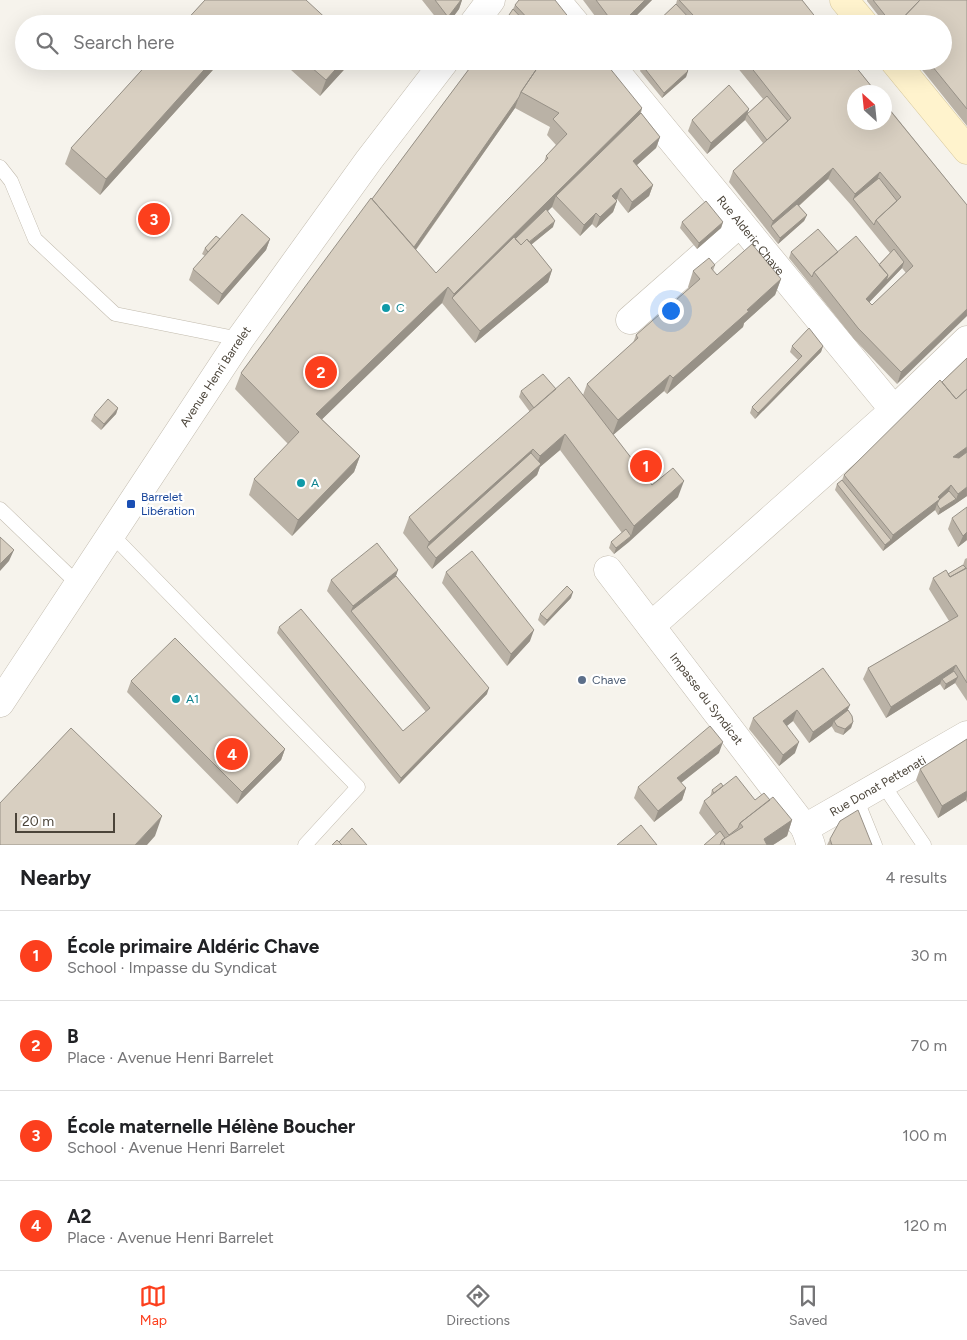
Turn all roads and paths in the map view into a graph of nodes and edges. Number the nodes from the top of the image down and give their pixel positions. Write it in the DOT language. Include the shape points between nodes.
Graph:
graph roads {
  1 [pos="491,0"];
  2 [pos="556,0"];
  3 [pos="480,15"];
  4 [pos="568,15"];
  5 [pos="437,70"];
  6 [pos="614,70"];
  7 [pos="901,70"];
  8 [pos="967,150"];
  9 [pos="0,166"];
  10 [pos="740,223"];
  11 [pos="630,320"];
  12 [pos="240,339"];
  13 [pos="967,340"];
  14 [pos="894,410"];
  15 [pos="0,509"];
  16 [pos="111,534"];
  17 [pos="608,570"];
  18 [pos="78,584"];
  19 [pos="651,626"];
  20 [pos="2,696"];
  21 [pos="967,735"];
  22 [pos="882,784"];
  23 [pos="856,798"];
  24 [pos="808,836"];
  25 [pos="305,845"];
  26 [pos="875,845"];
  27 [pos="924,845"];
  1 -- 3 [label="street"];
  2 -- 4 [label="street"];
  5 -- 12 [label="street, Avenue Henri Barrelet"];
  6 -- 10 [label="street, Rue Alderic Chave"];
  7 -- 8 [label="street"];
  9 -- 12 [label="lane" via="11,181 35,239 115,314"];
  10 -- 11 [label="street"];
  10 -- 14 [label="street, Rue Alderic Chave"];
  12 -- 16 [label="street, Avenue Henri Barrelet"];
  13 -- 14 [label="street"];
  14 -- 19 [label="street"];
  15 -- 18 [label="lane"];
  16 -- 18 [label="street, Avenue Henri Barrelet"];
  16 -- 25 [label="lane" via="358,787"];
  17 -- 19 [label="street, Impasse du Syndicat"];
  18 -- 20 [label="street, Avenue Henri Barrelet"];
  19 -- 24 [label="street, Impasse du Syndicat"];
  21 -- 22 [label="street, Rue Donat Pettenati"];
  22 -- 23 [label="street, Rue Donat Pettenati"];
  22 -- 27 [label="lane"];
  23 -- 24 [label="street, Rue Donat Pettenati"];
  23 -- 26 [label="lane"];
}
